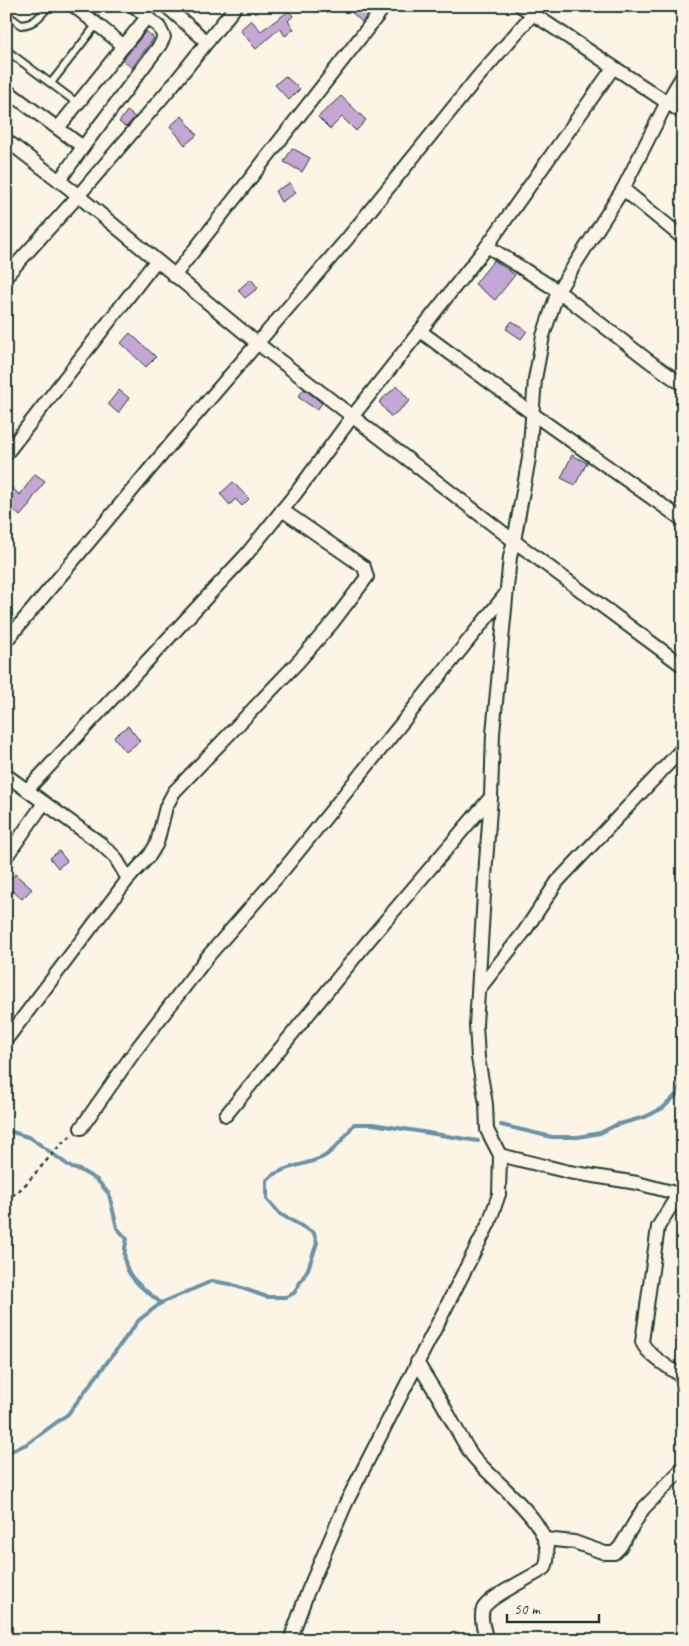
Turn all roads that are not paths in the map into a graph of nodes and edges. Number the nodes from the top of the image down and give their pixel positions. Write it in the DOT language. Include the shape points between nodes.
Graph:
graph roads {
  1 [pos="49,6"];
  2 [pos="74,6"];
  3 [pos="134,6"];
  4 [pos="166,6"];
  5 [pos="236,6"];
  6 [pos="385,6"];
  7 [pos="521,6"];
  8 [pos="6,14"];
  9 [pos="532,15"];
  10 [pos="147,17"];
  11 [pos="97,24"];
  12 [pos="207,42"];
  13 [pos="124,46"];
  14 [pos="6,50"];
  15 [pos="613,68"];
  16 [pos="683,75"];
  17 [pos="51,84"];
  18 [pos="6,90"];
  19 [pos="667,102"];
  20 [pos="77,103"];
  21 [pos="683,113"];
  22 [pos="58,128"];
  23 [pos="6,140"];
  24 [pos="83,147"];
  25 [pos="59,181"];
  26 [pos="624,189"];
  27 [pos="78,196"];
  28 [pos="683,238"];
  29 [pos="487,246"];
  30 [pos="156,261"];
  31 [pos="6,276"];
  32 [pos="174,276"];
  33 [pos="558,292"];
  34 [pos="420,331"];
  35 [pos="257,343"];
  36 [pos="683,385"];
  37 [pos="533,414"];
  38 [pos="352,417"];
  39 [pos="6,454"];
  40 [pos="282,510"];
  41 [pos="683,520"];
  42 [pos="514,541"];
  43 [pos="505,595"];
  44 [pos="6,641"];
  45 [pos="683,666"];
  46 [pos="683,748"];
  47 [pos="6,775"];
  48 [pos="27,790"];
  49 [pos="491,797"];
  50 [pos="44,803"];
  51 [pos="6,857"];
  52 [pos="128,879"];
  53 [pos="479,989"];
  54 [pos="6,1040"];
  55 [pos="226,1115"];
  56 [pos="82,1128"];
  57 [pos="500,1155"];
  58 [pos="682,1193"];
  59 [pos="417,1362"];
  60 [pos="683,1377"];
  61 [pos="683,1468"];
  62 [pos="544,1539"];
  63 [pos="290,1640"];
  64 [pos="487,1640"];
  1 -- 8 [label="lane" via="37,20 21,26"];
  2 -- 11 [label="street"];
  3 -- 10 [label="street"];
  4 -- 12 [label="street"];
  5 -- 12 [label="street"];
  6 -- 32 [label="street"];
  7 -- 9 [label="street"];
  9 -- 15 [label="street"];
  9 -- 35 [label="street"];
  10 -- 13 [label="street"];
  10 -- 24 [label="street" via="159,27 164,37"];
  11 -- 13 [label="street"];
  11 -- 17 [label="lane"];
  12 -- 27 [label="street"];
  13 -- 20 [label="street"];
  14 -- 17 [label="lane"];
  15 -- 19 [label="street"];
  15 -- 29 [label="street"];
  16 -- 19 [label="street"];
  17 -- 20 [label="lane"];
  18 -- 22 [label="street"];
  19 -- 21 [label="street"];
  19 -- 26 [label="street"];
  20 -- 22 [label="street"];
  22 -- 24 [label="street"];
  23 -- 25 [label="street"];
  24 -- 25 [label="street"];
  25 -- 27 [label="street"];
  26 -- 28 [label="street"];
  26 -- 33 [label="street"];
  27 -- 30 [label="street"];
  27 -- 31 [label="street"];
  29 -- 33 [label="street"];
  29 -- 34 [label="street"];
  30 -- 32 [label="street"];
  30 -- 39 [label="street"];
  32 -- 35 [label="street"];
  33 -- 36 [label="street"];
  33 -- 37 [label="street" via="543,336 535,378"];
  34 -- 37 [label="street"];
  34 -- 38 [label="street"];
  35 -- 38 [label="street"];
  35 -- 44 [label="street"];
  37 -- 41 [label="street"];
  37 -- 42 [label="street" via="529,458"];
  38 -- 40 [label="street"];
  38 -- 42 [label="street"];
  40 -- 48 [label="street" via="246,555"];
  40 -- 52 [label="street" via="364,567 367,576 298,662 174,792 166,807 157,843"];
  42 -- 43 [label="street"];
  42 -- 45 [label="street"];
  43 -- 49 [label="street"];
  43 -- 56 [label="street" via="308,840 179,992"];
  46 -- 53 [label="street" via="557,882 524,932"];
  47 -- 48 [label="street"];
  48 -- 50 [label="street"];
  49 -- 53 [label="street"];
  49 -- 55 [label="street"];
  50 -- 51 [label="street"];
  50 -- 52 [label="street" via="107,849 122,866"];
  52 -- 54 [label="street"];
  53 -- 57 [label="street" via="476,1025 487,1130"];
  57 -- 58 [label="street" via="568,1172"];
  57 -- 59 [label="street" via="499,1194 489,1223"];
  58 -- 60 [label="street" via="658,1227 642,1342 646,1349"];
  59 -- 62 [label="street" via="471,1454 486,1473 519,1500"];
  59 -- 63 [label="street" via="346,1503"];
  61 -- 62 [label="street" via="643,1509 614,1553 604,1553 574,1542"];
  62 -- 64 [label="street" via="548,1560 545,1568 497,1596 484,1608 482,1617"];
}
